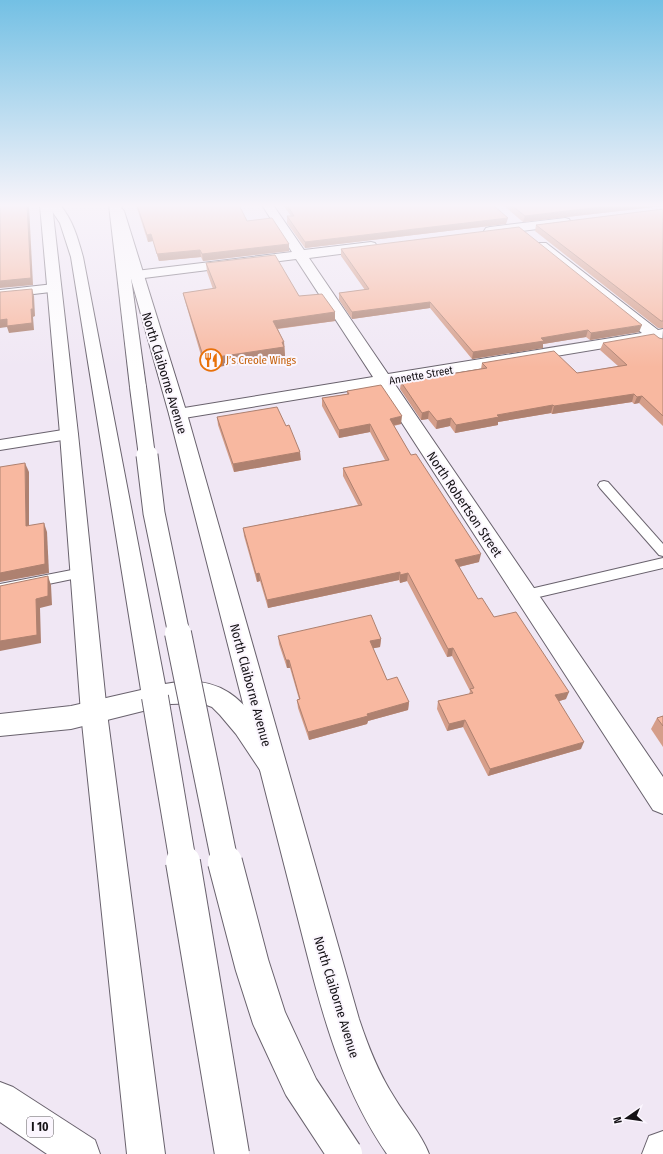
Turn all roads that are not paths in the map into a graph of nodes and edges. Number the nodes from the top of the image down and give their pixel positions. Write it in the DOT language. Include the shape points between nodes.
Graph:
graph roads {
  1 [pos="51,259"];
  2 [pos="77,259"];
  3 [pos="123,259"];
  4 [pos="131,259"];
  5 [pos="268,259"];
  6 [pos="303,259"];
  7 [pos="559,259"];
  8 [pos="136,275"];
  9 [pos="54,288"];
  10 [pos="0,294"];
  11 [pos="660,337"];
  12 [pos="383,381"];
  13 [pos="178,414"];
  14 [pos="69,434"];
  15 [pos="0,445"];
  16 [pos="604,485"];
  17 [pos="663,552"];
  18 [pos="663,563"];
  19 [pos="82,574"];
  20 [pos="0,589"];
  21 [pos="526,596"];
  22 [pos="94,713"];
  23 [pos="0,725"];
  24 [pos="272,764"];
  25 [pos="663,801"];
  26 [pos="0,1100"];
  27 [pos="663,1150"];
  28 [pos="81,1154"];
  29 [pos="146,1154"];
  30 [pos="232,1154"];
  31 [pos="345,1154"];
  32 [pos="410,1154"];
  33 [pos="661,1154"];
  1 -- 9 [label="main road"];
  2 -- 30 [label="main road, bridge" via="158,712"];
  3 -- 31 [label="main road, bridge" via="154,513 228,878 269,1018 301,1087"];
  4 -- 8 [label="main road, North Claiborne Avenue"];
  5 -- 8 [label="main road"];
  6 -- 12 [label="main road, North Robertson Street"];
  7 -- 11 [label="main road"];
  8 -- 13 [label="main road, North Claiborne Avenue"];
  9 -- 10 [label="main road"];
  9 -- 14 [label="main road"];
  11 -- 12 [label="main road, Annette Street"];
  12 -- 13 [label="main road, Annette Street"];
  12 -- 21 [label="main road, North Robertson Street"];
  13 -- 24 [label="main road, North Claiborne Avenue"];
  14 -- 15 [label="main road"];
  14 -- 19 [label="main road"];
  16 -- 17 [label="lane"];
  18 -- 21 [label="lane"];
  19 -- 20 [label="lane"];
  19 -- 22 [label="main road"];
  21 -- 25 [label="main road, North Robertson Street"];
  22 -- 23 [label="main road" via="40,723"];
  22 -- 24 [label="main road" via="182,692 214,695 230,706"];
  22 -- 29 [label="main road"];
  24 -- 32 [label="main road, North Claiborne Avenue" via="346,1032 365,1081 392,1130"];
  26 -- 28 [label="main road, I 10"];
  27 -- 33 [label="main road"];
}
